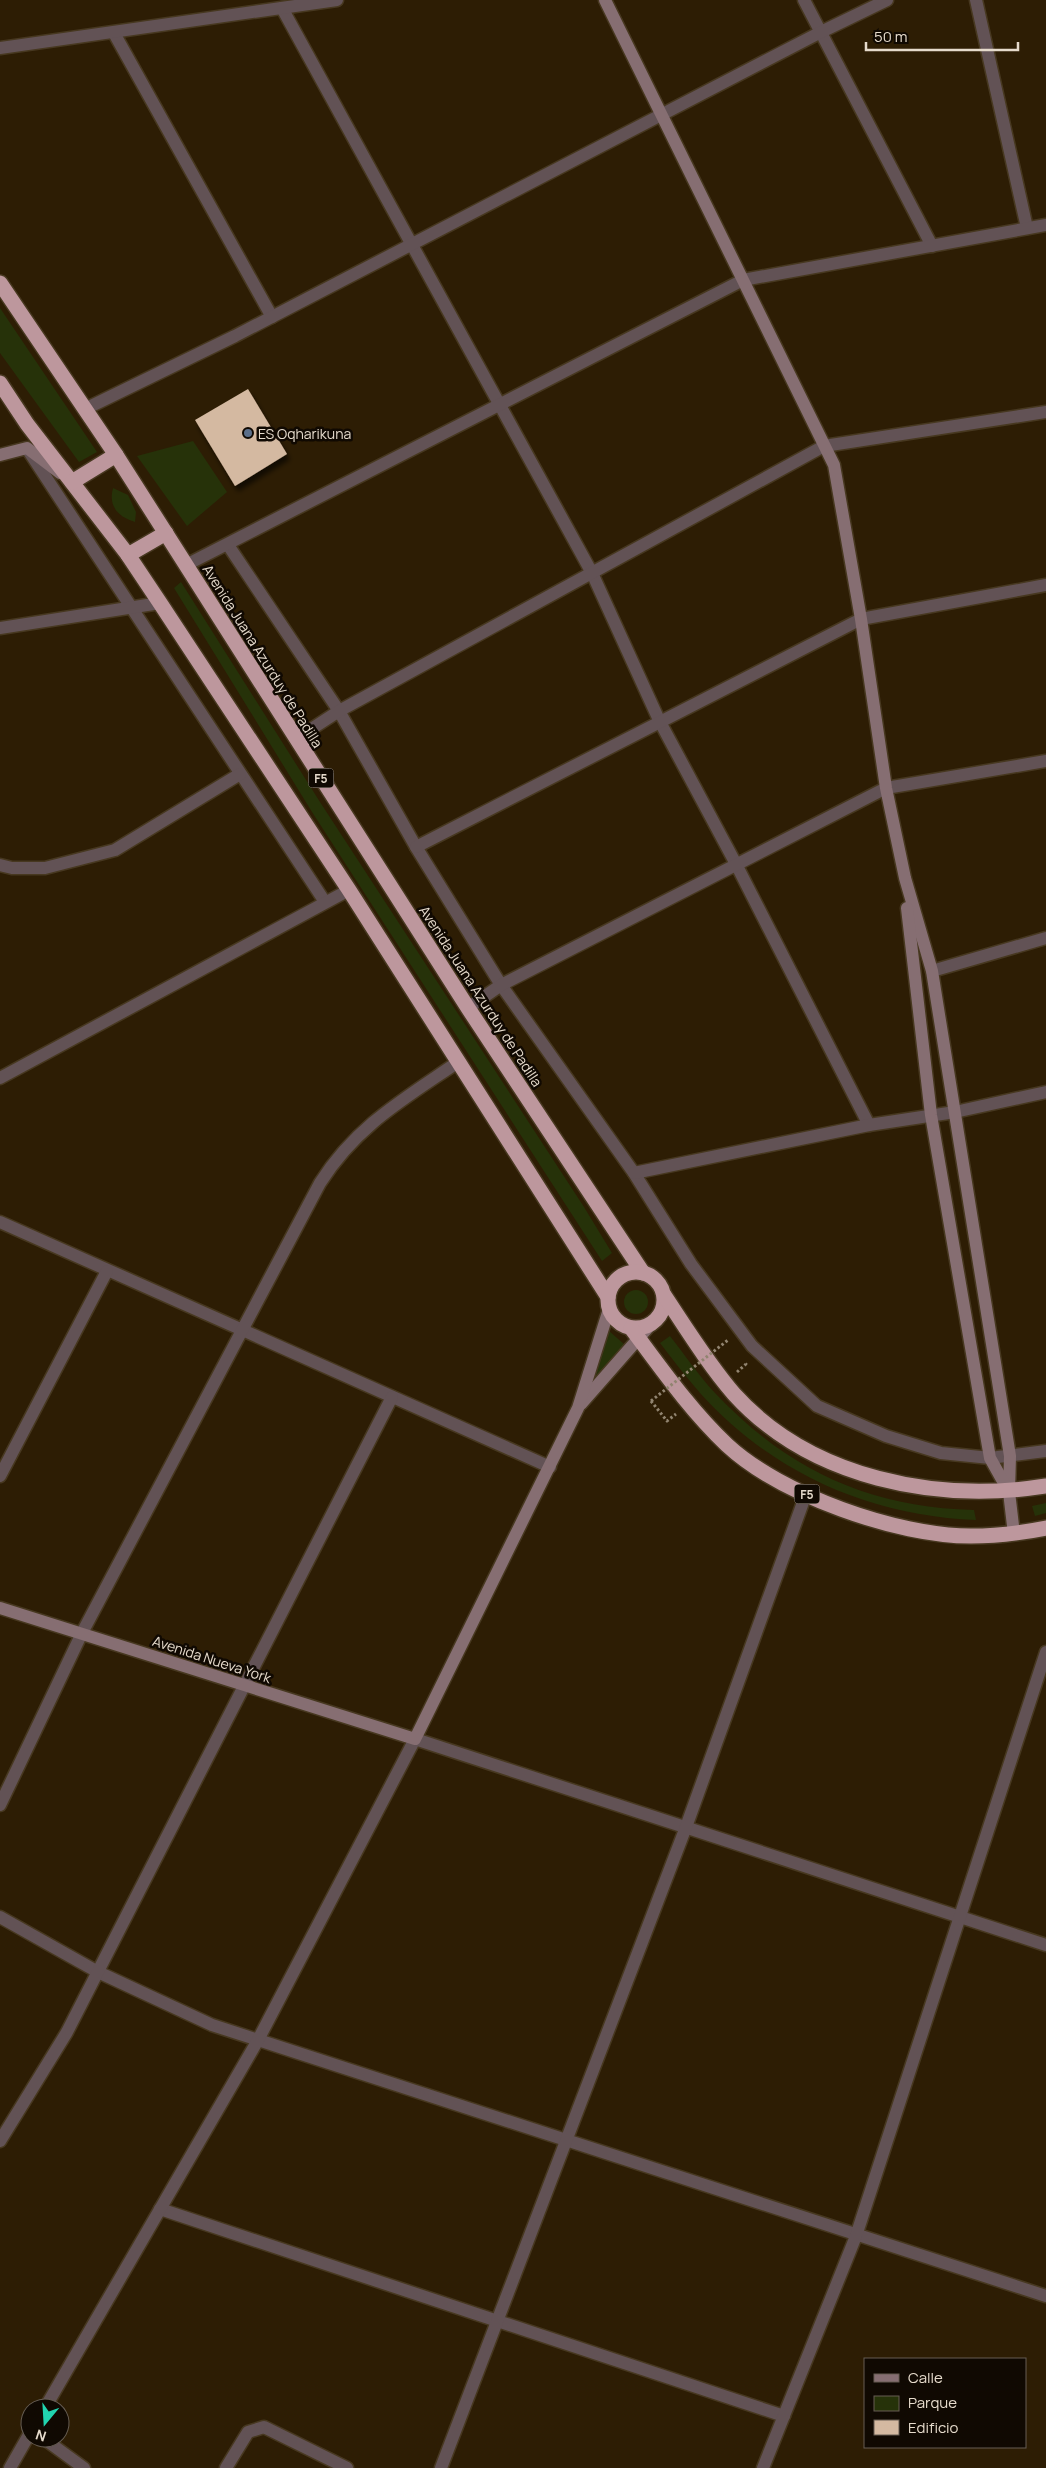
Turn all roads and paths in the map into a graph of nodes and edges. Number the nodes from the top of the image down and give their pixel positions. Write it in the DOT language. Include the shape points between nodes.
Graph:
graph roads {
  1 [pos="337,0"];
  2 [pos="605,0"];
  3 [pos="804,0"];
  4 [pos="887,0"];
  5 [pos="976,0"];
  6 [pos="282,8"];
  7 [pos="114,32"];
  8 [pos="821,32"];
  9 [pos="0,48"];
  10 [pos="662,115"];
  11 [pos="1046,225"];
  12 [pos="1027,228"];
  13 [pos="412,244"];
  14 [pos="932,246"];
  15 [pos="743,280"];
  16 [pos="0,283"];
  17 [pos="272,317"];
  18 [pos="0,383"];
  19 [pos="501,404"];
  20 [pos="86,409"];
  21 [pos="1046,412"];
  22 [pos="824,446"];
  23 [pos="26,448"];
  24 [pos="0,455"];
  25 [pos="116,455"];
  26 [pos="72,482"];
  27 [pos="166,533"];
  28 [pos="228,545"];
  29 [pos="128,555"];
  30 [pos="186,565"];
  31 [pos="592,573"];
  32 [pos="1046,585"];
  33 [pos="160,603"];
  34 [pos="130,606"];
  35 [pos="861,619"];
  36 [pos="0,628"];
  37 [pos="339,710"];
  38 [pos="659,720"];
  39 [pos="296,740"];
  40 [pos="1046,761"];
  41 [pos="240,774"];
  42 [pos="886,788"];
  43 [pos="416,847"];
  44 [pos="736,864"];
  45 [pos="0,865"];
  46 [pos="905,878"];
  47 [pos="349,890"];
  48 [pos="325,902"];
  49 [pos="1046,938"];
  50 [pos="932,971"];
  51 [pos="501,985"];
  52 [pos="468,1008"];
  53 [pos="458,1062"];
  54 [pos="0,1078"];
  55 [pos="1046,1092"];
  56 [pos="955,1112"];
  57 [pos="931,1115"];
  58 [pos="869,1125"];
  59 [pos="634,1173"];
  60 [pos="0,1222"];
  61 [pos="107,1272"];
  62 [pos="643,1273"];
  63 [pos="664,1295"];
  64 [pos="609,1303"];
  65 [pos="241,1331"];
  66 [pos="635,1333"];
  67 [pos="728,1340"];
  68 [pos="392,1397"];
  69 [pos="578,1408"];
  70 [pos="667,1421"];
  71 [pos="1046,1451"];
  72 [pos="1010,1456"];
  73 [pos="990,1458"];
  74 [pos="550,1467"];
  75 [pos="0,1476"];
  76 [pos="1046,1486"];
  77 [pos="1009,1492"];
  78 [pos="806,1494"];
  79 [pos="1046,1528"];
  80 [pos="1014,1534"];
  81 [pos="0,1608"];
  82 [pos="82,1633"];
  83 [pos="1046,1652"];
  84 [pos="245,1685"];
  85 [pos="415,1740"];
  86 [pos="0,1805"];
  87 [pos="686,1827"];
  88 [pos="960,1916"];
  89 [pos="0,1917"];
  90 [pos="1046,1945"];
  91 [pos="98,1972"];
  92 [pos="258,2040"];
  93 [pos="566,2140"];
  94 [pos="0,2141"];
  95 [pos="160,2209"];
  96 [pos="856,2236"];
  97 [pos="1046,2296"];
  98 [pos="497,2321"];
  99 [pos="51,2398"];
  100 [pos="784,2416"];
  101 [pos="21,2448"];
  102 [pos="57,2448"];
  103 [pos="10,2468"];
  104 [pos="84,2468"];
  105 [pos="226,2468"];
  106 [pos="348,2468"];
  107 [pos="441,2468"];
  108 [pos="763,2468"];
  1 -- 6 [label="street"];
  2 -- 10 [label="street"];
  3 -- 8 [label="street"];
  4 -- 8 [label="street"];
  5 -- 12 [label="street"];
  6 -- 7 [label="street"];
  6 -- 13 [label="street"];
  7 -- 9 [label="street"];
  7 -- 17 [label="street"];
  8 -- 10 [label="street"];
  8 -- 14 [label="street"];
  10 -- 13 [label="street"];
  10 -- 15 [label="street"];
  11 -- 12 [label="street"];
  12 -- 14 [label="street"];
  13 -- 17 [label="street"];
  13 -- 19 [label="street"];
  14 -- 15 [label="street"];
  15 -- 19 [label="street"];
  15 -- 22 [label="street"];
  16 -- 20 [label="highway, Avenida Juana Azurduy de Padilla / F5"];
  17 -- 20 [label="street"];
  18 -- 26 [label="highway, F5"];
  19 -- 28 [label="street"];
  19 -- 31 [label="street"];
  20 -- 25 [label="highway, Avenida Juana Azurduy de Padilla / F5"];
  21 -- 22 [label="street"];
  22 -- 31 [label="street"];
  22 -- 35 [label="street" via="834,465"];
  23 -- 24 [label="street"];
  23 -- 26 [label="street"];
  23 -- 34 [label="street"];
  25 -- 26 [label="highway"];
  25 -- 27 [label="highway, Avenida Juana Azurduy de Padilla / F5"];
  26 -- 29 [label="highway, F5"];
  27 -- 29 [label="highway"];
  27 -- 30 [label="highway, Avenida Juana Azurduy de Padilla / F5"];
  28 -- 30 [label="street"];
  28 -- 37 [label="street"];
  29 -- 33 [label="highway, F5"];
  30 -- 39 [label="highway, Avenida Juana Azurduy de Padilla / F5"];
  31 -- 37 [label="street"];
  31 -- 38 [label="street"];
  32 -- 35 [label="street"];
  33 -- 34 [label="street"];
  33 -- 47 [label="highway, F5"];
  34 -- 36 [label="street"];
  34 -- 41 [label="street"];
  35 -- 38 [label="street"];
  35 -- 42 [label="street"];
  37 -- 39 [label="street"];
  37 -- 43 [label="street"];
  38 -- 43 [label="street"];
  38 -- 44 [label="street"];
  39 -- 52 [label="highway, Avenida Juana Azurduy de Padilla / F5"];
  40 -- 42 [label="street"];
  41 -- 45 [label="street" via="115,850 45,868"];
  41 -- 48 [label="street"];
  42 -- 44 [label="street"];
  42 -- 46 [label="street"];
  43 -- 51 [label="street"];
  44 -- 51 [label="street"];
  44 -- 58 [label="street"];
  46 -- 50 [label="street"];
  46 -- 57 [label="street"];
  47 -- 48 [label="street"];
  47 -- 53 [label="highway, F5"];
  48 -- 54 [label="street"];
  49 -- 50 [label="street"];
  50 -- 56 [label="street"];
  51 -- 52 [label="street"];
  51 -- 59 [label="street"];
  52 -- 62 [label="highway, Avenida Juana Azurduy de Padilla / F5"];
  53 -- 64 [label="highway, F5"];
  53 -- 65 [label="street" via="380,1116 335,1160"];
  55 -- 56 [label="street"];
  56 -- 57 [label="street"];
  56 -- 72 [label="street"];
  57 -- 58 [label="street"];
  57 -- 73 [label="street"];
  58 -- 59 [label="street"];
  59 -- 73 [label="street" via="691,1264 752,1346 817,1406 886,1436 941,1453"];
  60 -- 61 [label="street"];
  61 -- 65 [label="street"];
  61 -- 75 [label="street"];
  62 -- 63 [label="highway, F5" via="658,1282"];
  62 -- 64 [label="highway" via="618,1278 612,1284"];
  63 -- 66 [label="highway" via="662,1310 652,1323"];
  63 -- 77 [label="highway, F5" via="735,1394 760,1419 805,1450 890,1482 945,1491"];
  64 -- 66 [label="highway, F5" via="614,1318"];
  64 -- 69 [label="street"];
  65 -- 68 [label="street"];
  65 -- 82 [label="street"];
  66 -- 69 [label="street"];
  66 -- 78 [label="highway, F5" via="688,1404 728,1446 761,1470"];
  67 -- 70 [label="path, bridge" via="651,1401"];
  68 -- 74 [label="street"];
  68 -- 84 [label="street"];
  69 -- 74 [label="street"];
  71 -- 72 [label="street"];
  72 -- 73 [label="street"];
  72 -- 77 [label="street"];
  73 -- 77 [label="street"];
  74 -- 85 [label="street"];
  76 -- 77 [label="highway, F5"];
  77 -- 80 [label="street"];
  78 -- 80 [label="highway, F5" via="858,1516 919,1531 970,1536"];
  78 -- 87 [label="street"];
  79 -- 80 [label="highway, F5"];
  81 -- 82 [label="street, Avenida Nueva York"];
  82 -- 84 [label="street, Avenida Nueva York"];
  82 -- 86 [label="street"];
  83 -- 88 [label="street"];
  84 -- 85 [label="street, Avenida Nueva York"];
  84 -- 91 [label="street"];
  85 -- 87 [label="street"];
  85 -- 92 [label="street"];
  87 -- 88 [label="street"];
  87 -- 93 [label="street"];
  88 -- 90 [label="street"];
  88 -- 96 [label="street"];
  89 -- 91 [label="street"];
  91 -- 92 [label="street" via="212,2025"];
  91 -- 94 [label="street" via="67,2032"];
  92 -- 93 [label="street"];
  92 -- 95 [label="street"];
  93 -- 96 [label="street"];
  93 -- 98 [label="street"];
  95 -- 98 [label="street"];
  95 -- 99 [label="street"];
  96 -- 97 [label="street"];
  96 -- 100 [label="street"];
  98 -- 100 [label="street"];
  98 -- 107 [label="street"];
  100 -- 108 [label="street"];
  101 -- 103 [label="street"];
  102 -- 104 [label="street"];
  105 -- 106 [label="street" via="248,2432 264,2427"];
}
